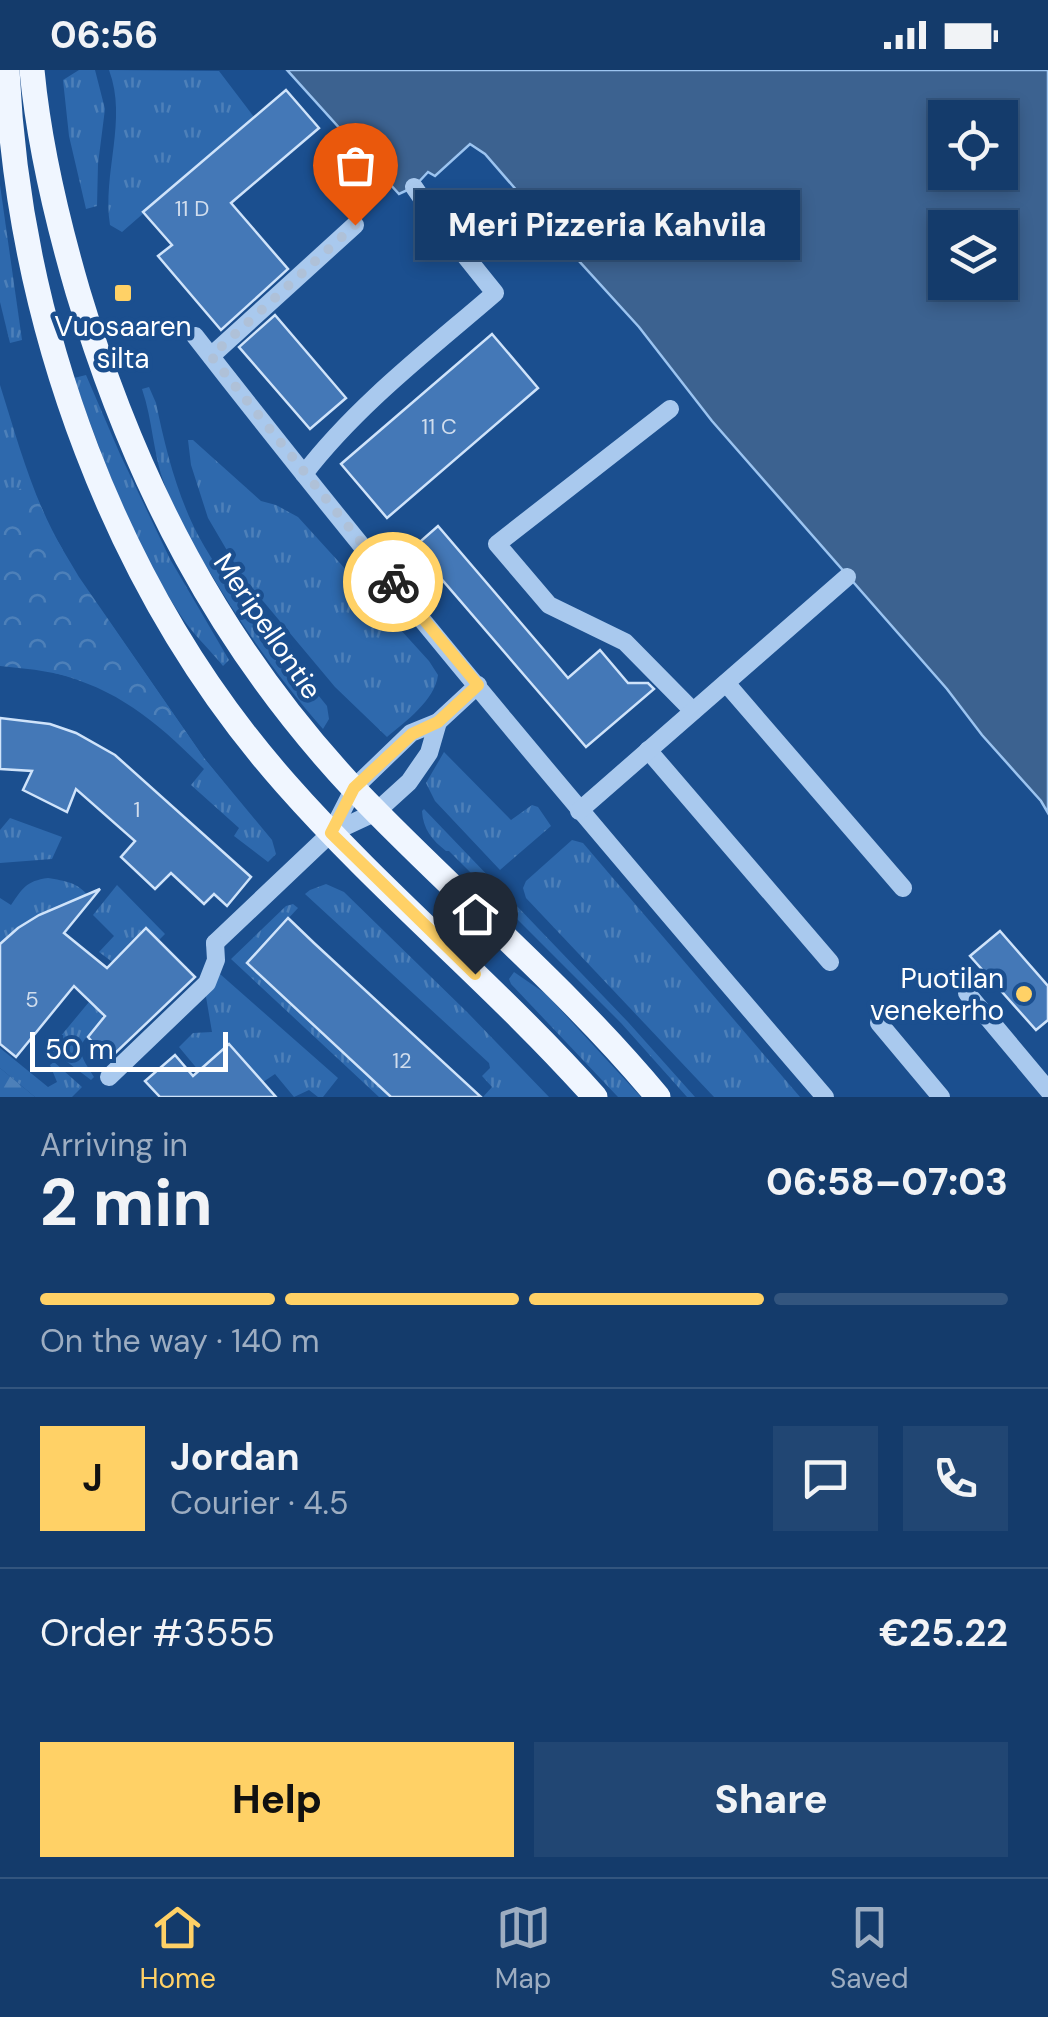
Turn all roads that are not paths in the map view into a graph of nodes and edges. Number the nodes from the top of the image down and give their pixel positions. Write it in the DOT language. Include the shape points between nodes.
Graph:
graph roads {
  1 [pos="7,70"];
  2 [pos="32,70"];
  3 [pos="414,187"];
  4 [pos="355,225"];
  5 [pos="195,336"];
  6 [pos="211,356"];
  7 [pos="670,409"];
  8 [pos="304,474"];
  9 [pos="847,577"];
  10 [pos="726,683"];
  11 [pos="478,685"];
  12 [pos="693,711"];
  13 [pos="438,722"];
  14 [pos="648,750"];
  15 [pos="354,788"];
  16 [pos="579,810"];
  17 [pos="376,812"];
  18 [pos="331,833"];
  19 [pos="903,888"];
  20 [pos="830,962"];
  21 [pos="967,993"];
  22 [pos="878,1023"];
  23 [pos="108,1077"];
  24 [pos="1048,1090"];
  25 [pos="594,1097"];
  26 [pos="658,1097"];
  27 [pos="825,1097"];
  28 [pos="941,1097"];
  1 -- 18 [label="main road" via="26,238 56,362 91,462 123,536 203,675"];
  2 -- 15 [label="main road, Meripellontie" via="36,117 68,256 95,347 163,516 234,638"];
  3 -- 8 [label="street" via="495,293 378,394"];
  4 -- 6 [label="street"];
  5 -- 6 [label="street"];
  6 -- 8 [label="street"];
  7 -- 12 [label="street" via="497,544 549,605 625,642"];
  8 -- 11 [label="street"];
  9 -- 10 [label="street"];
  10 -- 12 [label="street"];
  10 -- 19 [label="street"];
  11 -- 13 [label="street"];
  11 -- 16 [label="street"];
  12 -- 14 [label="street"];
  13 -- 15 [label="street" via="412,734"];
  13 -- 17 [label="street" via="429,753"];
  14 -- 16 [label="street"];
  14 -- 20 [label="street"];
  15 -- 17 [label="main road, Meripellontie"];
  15 -- 18 [label="street"];
  16 -- 27 [label="street"];
  17 -- 18 [label="street"];
  17 -- 26 [label="main road, Meripellontie" via="598,1029"];
  18 -- 23 [label="street" via="206,942 216,960 207,983"];
  18 -- 25 [label="main road"];
  21 -- 24 [label="street"];
  22 -- 28 [label="street"];
}
